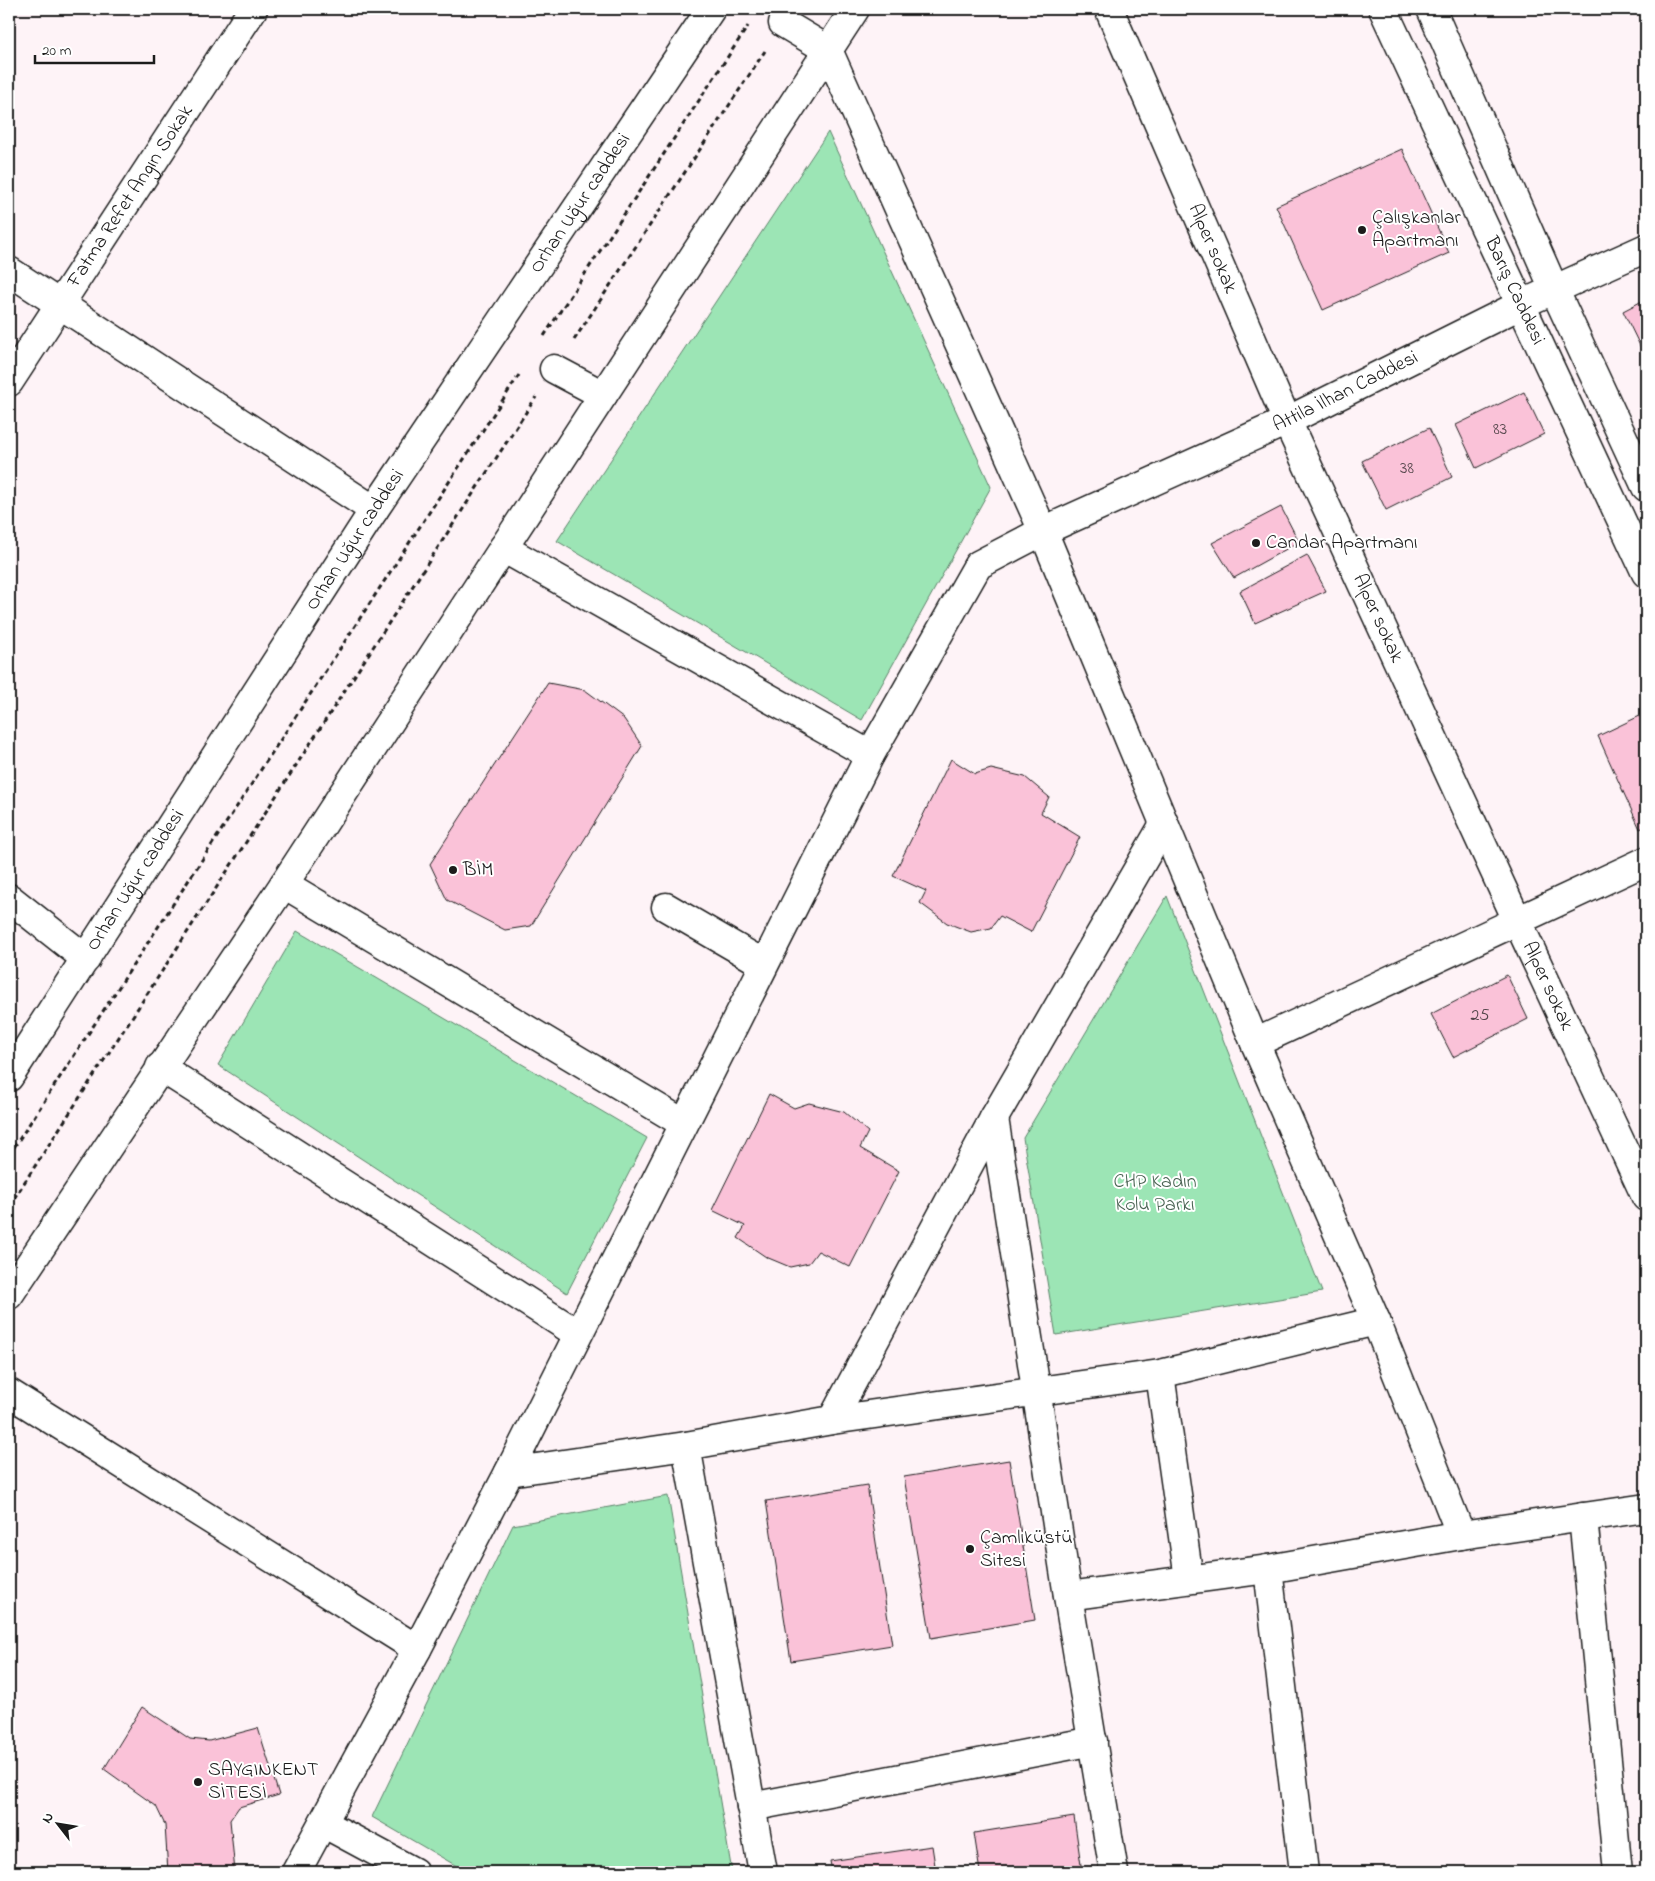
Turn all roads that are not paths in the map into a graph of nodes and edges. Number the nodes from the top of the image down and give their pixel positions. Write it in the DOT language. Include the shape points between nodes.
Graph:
graph roads {
  1 [pos="253,9"];
  2 [pos="711,9"];
  3 [pos="855,9"];
  4 [pos="1109,9"];
  5 [pos="1383,9"];
  6 [pos="1431,9"];
  7 [pos="784,23"];
  8 [pos="828,50"];
  9 [pos="1646,248"];
  10 [pos="9,271"];
  11 [pos="1554,289"];
  12 [pos="60,304"];
  13 [pos="1520,305"];
  14 [pos="554,369"];
  15 [pos="9,382"];
  16 [pos="603,395"];
  17 [pos="1287,421"];
  18 [pos="1646,487"];
  19 [pos="374,510"];
  20 [pos="1043,530"];
  21 [pos="503,548"];
  22 [pos="1646,573"];
  23 [pos="870,755"];
  24 [pos="1164,824"];
  25 [pos="1646,860"];
  26 [pos="284,884"];
  27 [pos="9,898"];
  28 [pos="666,907"];
  29 [pos="1517,920"];
  30 [pos="86,958"];
  31 [pos="764,964"];
  32 [pos="1255,1043"];
  33 [pos="160,1067"];
  34 [pos="9,1077"];
  35 [pos="994,1118"];
  36 [pos="683,1123"];
  37 [pos="1646,1197"];
  38 [pos="9,1295"];
  39 [pos="1376,1321"];
  40 [pos="578,1334"];
  41 [pos="1160,1374"];
  42 [pos="1036,1392"];
  43 [pos="9,1393"];
  44 [pos="832,1420"];
  45 [pos="686,1446"];
  46 [pos="509,1472"];
  47 [pos="1646,1508"];
  48 [pos="1583,1517"];
  49 [pos="1461,1535"];
  50 [pos="1268,1569"];
  51 [pos="1189,1579"];
  52 [pos="1068,1596"];
  53 [pos="417,1649"];
  54 [pos="1093,1741"];
  55 [pos="751,1807"];
  56 [pos="323,1823"];
  57 [pos="296,1872"];
  58 [pos="414,1872"];
  59 [pos="762,1872"];
  60 [pos="1114,1872"];
  61 [pos="1304,1872"];
  62 [pos="1618,1872"];
  1 -- 12 [label="street, Fatma Refet Angın Sokak"];
  2 -- 19 [label="street, Orhan Uğur caddesi"];
  3 -- 8 [label="street"];
  4 -- 17 [label="street, Alper sokak"];
  5 -- 13 [label="street, Barış Caddesi"];
  6 -- 11 [label="street, Barış Caddesi"];
  7 -- 8 [label="street"];
  8 -- 16 [label="street"];
  8 -- 20 [label="street"];
  9 -- 11 [label="street, Attila İlhan Caddesi"];
  10 -- 12 [label="street"];
  11 -- 13 [label="street, Attila İlhan Caddesi"];
  11 -- 18 [label="street, Barış Caddesi"];
  12 -- 15 [label="street, Fatma Refet Angın Sokak"];
  12 -- 19 [label="street"];
  13 -- 17 [label="street, Attila İlhan Caddesi"];
  13 -- 22 [label="street, Barış Caddesi"];
  14 -- 16 [label="street"];
  16 -- 21 [label="street"];
  17 -- 20 [label="street, Attila İlhan Caddesi"];
  17 -- 29 [label="street, Alper sokak"];
  19 -- 30 [label="street, Orhan Uğur caddesi"];
  20 -- 23 [label="street, Attila İlhan Caddesi" via="978,565"];
  20 -- 24 [label="street"];
  21 -- 23 [label="street"];
  21 -- 26 [label="street"];
  23 -- 31 [label="street, Attila İlhan Caddesi"];
  24 -- 32 [label="street"];
  24 -- 35 [label="street"];
  25 -- 29 [label="street"];
  26 -- 33 [label="street"];
  26 -- 36 [label="street"];
  27 -- 30 [label="street"];
  28 -- 31 [label="street"];
  29 -- 32 [label="street"];
  29 -- 37 [label="street, Alper sokak"];
  30 -- 34 [label="street, Orhan Uğur caddesi"];
  31 -- 36 [label="street, Attila İlhan Caddesi"];
  32 -- 39 [label="street"];
  33 -- 38 [label="street"];
  33 -- 40 [label="street"];
  35 -- 42 [label="street"];
  35 -- 44 [label="street"];
  36 -- 40 [label="street, Attila İlhan Caddesi"];
  39 -- 41 [label="street"];
  39 -- 49 [label="street"];
  40 -- 46 [label="street, Attila İlhan Caddesi"];
  41 -- 42 [label="street"];
  41 -- 51 [label="street"];
  42 -- 44 [label="street"];
  42 -- 52 [label="street"];
  43 -- 53 [label="street"];
  44 -- 45 [label="street"];
  45 -- 46 [label="street"];
  45 -- 55 [label="street"];
  46 -- 53 [label="street, Attila İlhan Caddesi"];
  47 -- 48 [label="street"];
  48 -- 49 [label="street"];
  48 -- 62 [label="street"];
  49 -- 50 [label="street"];
  50 -- 51 [label="street"];
  50 -- 61 [label="street"];
  51 -- 52 [label="street"];
  52 -- 54 [label="street"];
  53 -- 56 [label="street, Attila İlhan Caddesi"];
  54 -- 55 [label="street"];
  54 -- 60 [label="street"];
  55 -- 59 [label="street"];
  56 -- 57 [label="street, Attila İlhan Caddesi"];
  56 -- 58 [label="street"];
}
